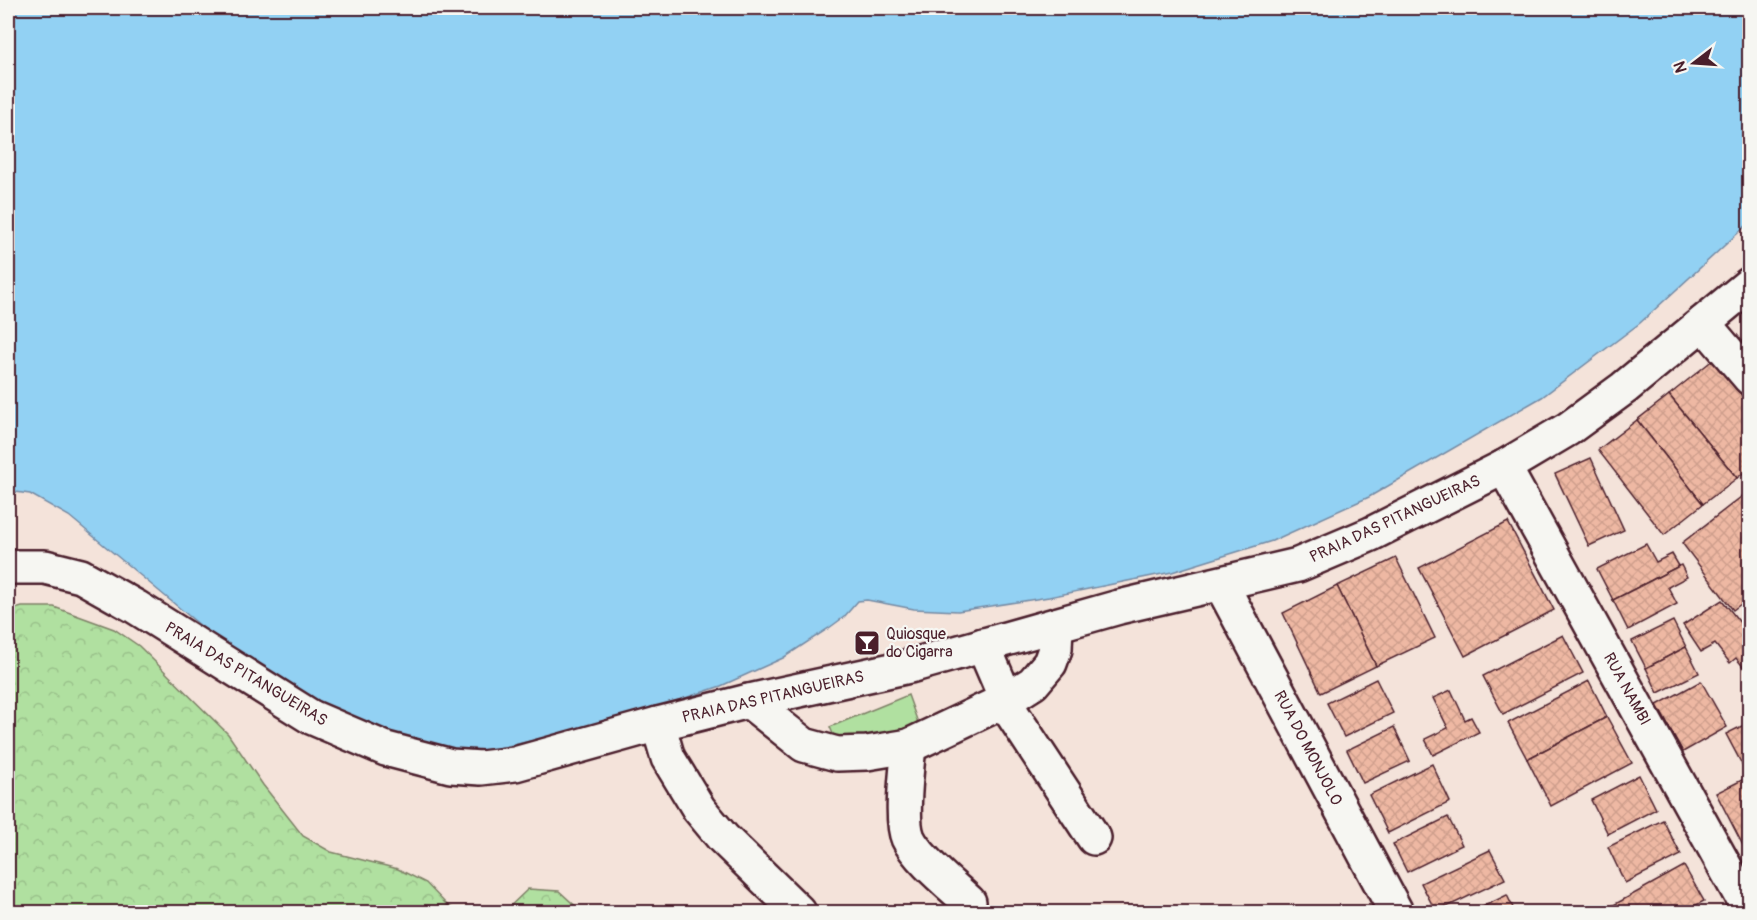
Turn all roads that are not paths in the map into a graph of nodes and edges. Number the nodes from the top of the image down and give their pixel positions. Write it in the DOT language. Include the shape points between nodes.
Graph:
graph roads {
  1 [pos="1749,284"];
  2 [pos="1703,323"];
  3 [pos="1749,378"];
  4 [pos="1504,467"];
  5 [pos="8,567"];
  6 [pos="1221,584"];
  7 [pos="1056,625"];
  8 [pos="983,645"];
  9 [pos="1006,700"];
  10 [pos="749,701"];
  11 [pos="658,724"];
  12 [pos="909,746"];
  13 [pos="1094,838"];
  14 [pos="969,902"];
  15 [pos="799,912"];
  16 [pos="1396,912"];
  17 [pos="1749,912"];
  1 -- 2 [label="street, PRAIA DAS PITANGUEIRAS"];
  2 -- 3 [label="street"];
  2 -- 4 [label="street, PRAIA DAS PITANGUEIRAS" via="1568,429"];
  4 -- 6 [label="street, PRAIA DAS PITANGUEIRAS" via="1371,534 1298,565"];
  4 -- 17 [label="street, RUA NAMBI"];
  5 -- 11 [label="street, PRAIA DAS PITANGUEIRAS" via="45,567 81,576 311,717 386,749 452,766 515,764"];
  6 -- 7 [label="street, PRAIA DAS PITANGUEIRAS"];
  6 -- 16 [label="street, RUA DO MONJOLO"];
  7 -- 8 [label="street, PRAIA DAS PITANGUEIRAS"];
  7 -- 9 [label="street" via="1050,663 1033,683"];
  8 -- 9 [label="street"];
  8 -- 10 [label="street, PRAIA DAS PITANGUEIRAS" via="910,666"];
  9 -- 12 [label="street"];
  9 -- 13 [label="street"];
  10 -- 11 [label="street, PRAIA DAS PITANGUEIRAS"];
  10 -- 12 [label="street" via="804,745 837,754"];
  11 -- 15 [label="street" via="668,758 699,809"];
  12 -- 14 [label="street" via="905,817 908,837 917,852"];
}
